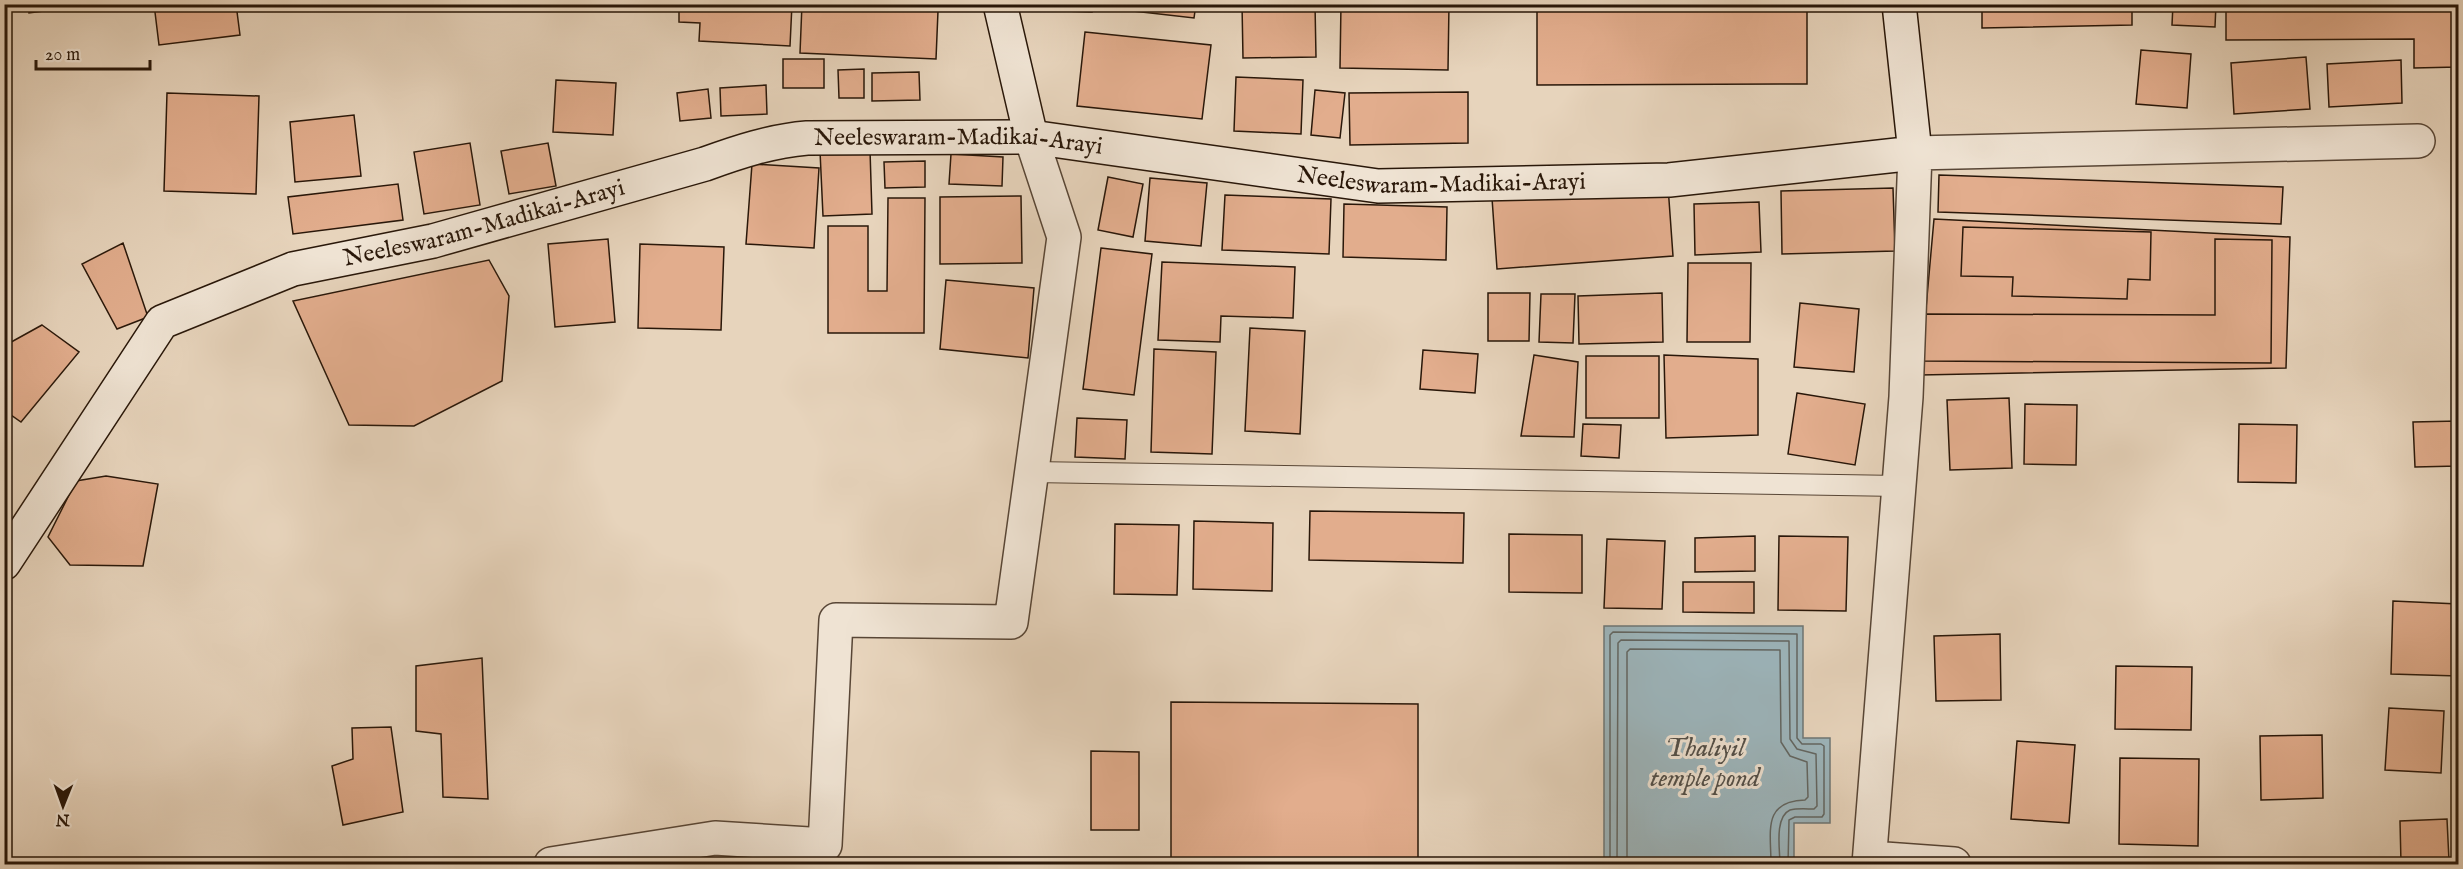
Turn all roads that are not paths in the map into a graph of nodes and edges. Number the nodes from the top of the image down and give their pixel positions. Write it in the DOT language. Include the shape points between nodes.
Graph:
graph roads {
  1 [pos="1000,4"];
  2 [pos="1899,4"];
  3 [pos="1031,137"];
  4 [pos="2418,141"];
  5 [pos="1915,153"];
  6 [pos="1032,472"];
  7 [pos="1899,486"];
  8 [pos="4,563"];
  9 [pos="714,851"];
  10 [pos="1870,861"];
  11 [pos="551,864"];
  12 [pos="1954,864"];
  1 -- 3 [label="street"];
  2 -- 5 [label="street"];
  3 -- 5 [label="street, Neeleswaram-Madikai-Arayi" via="1378,186 1669,180"];
  3 -- 6 [label="street" via="1064,237"];
  3 -- 8 [label="street, Neeleswaram-Madikai-Arayi" via="807,138 777,142 433,241 293,269 162,322"];
  4 -- 5 [label="street, Neeleswaram-Madikai-Arayi"];
  5 -- 7 [label="street"];
  6 -- 7 [label="lane"];
  6 -- 9 [label="street" via="1011,622 836,620 825,845"];
  7 -- 10 [label="street"];
  9 -- 11 [label="street"];
  10 -- 12 [label="street"];
}
